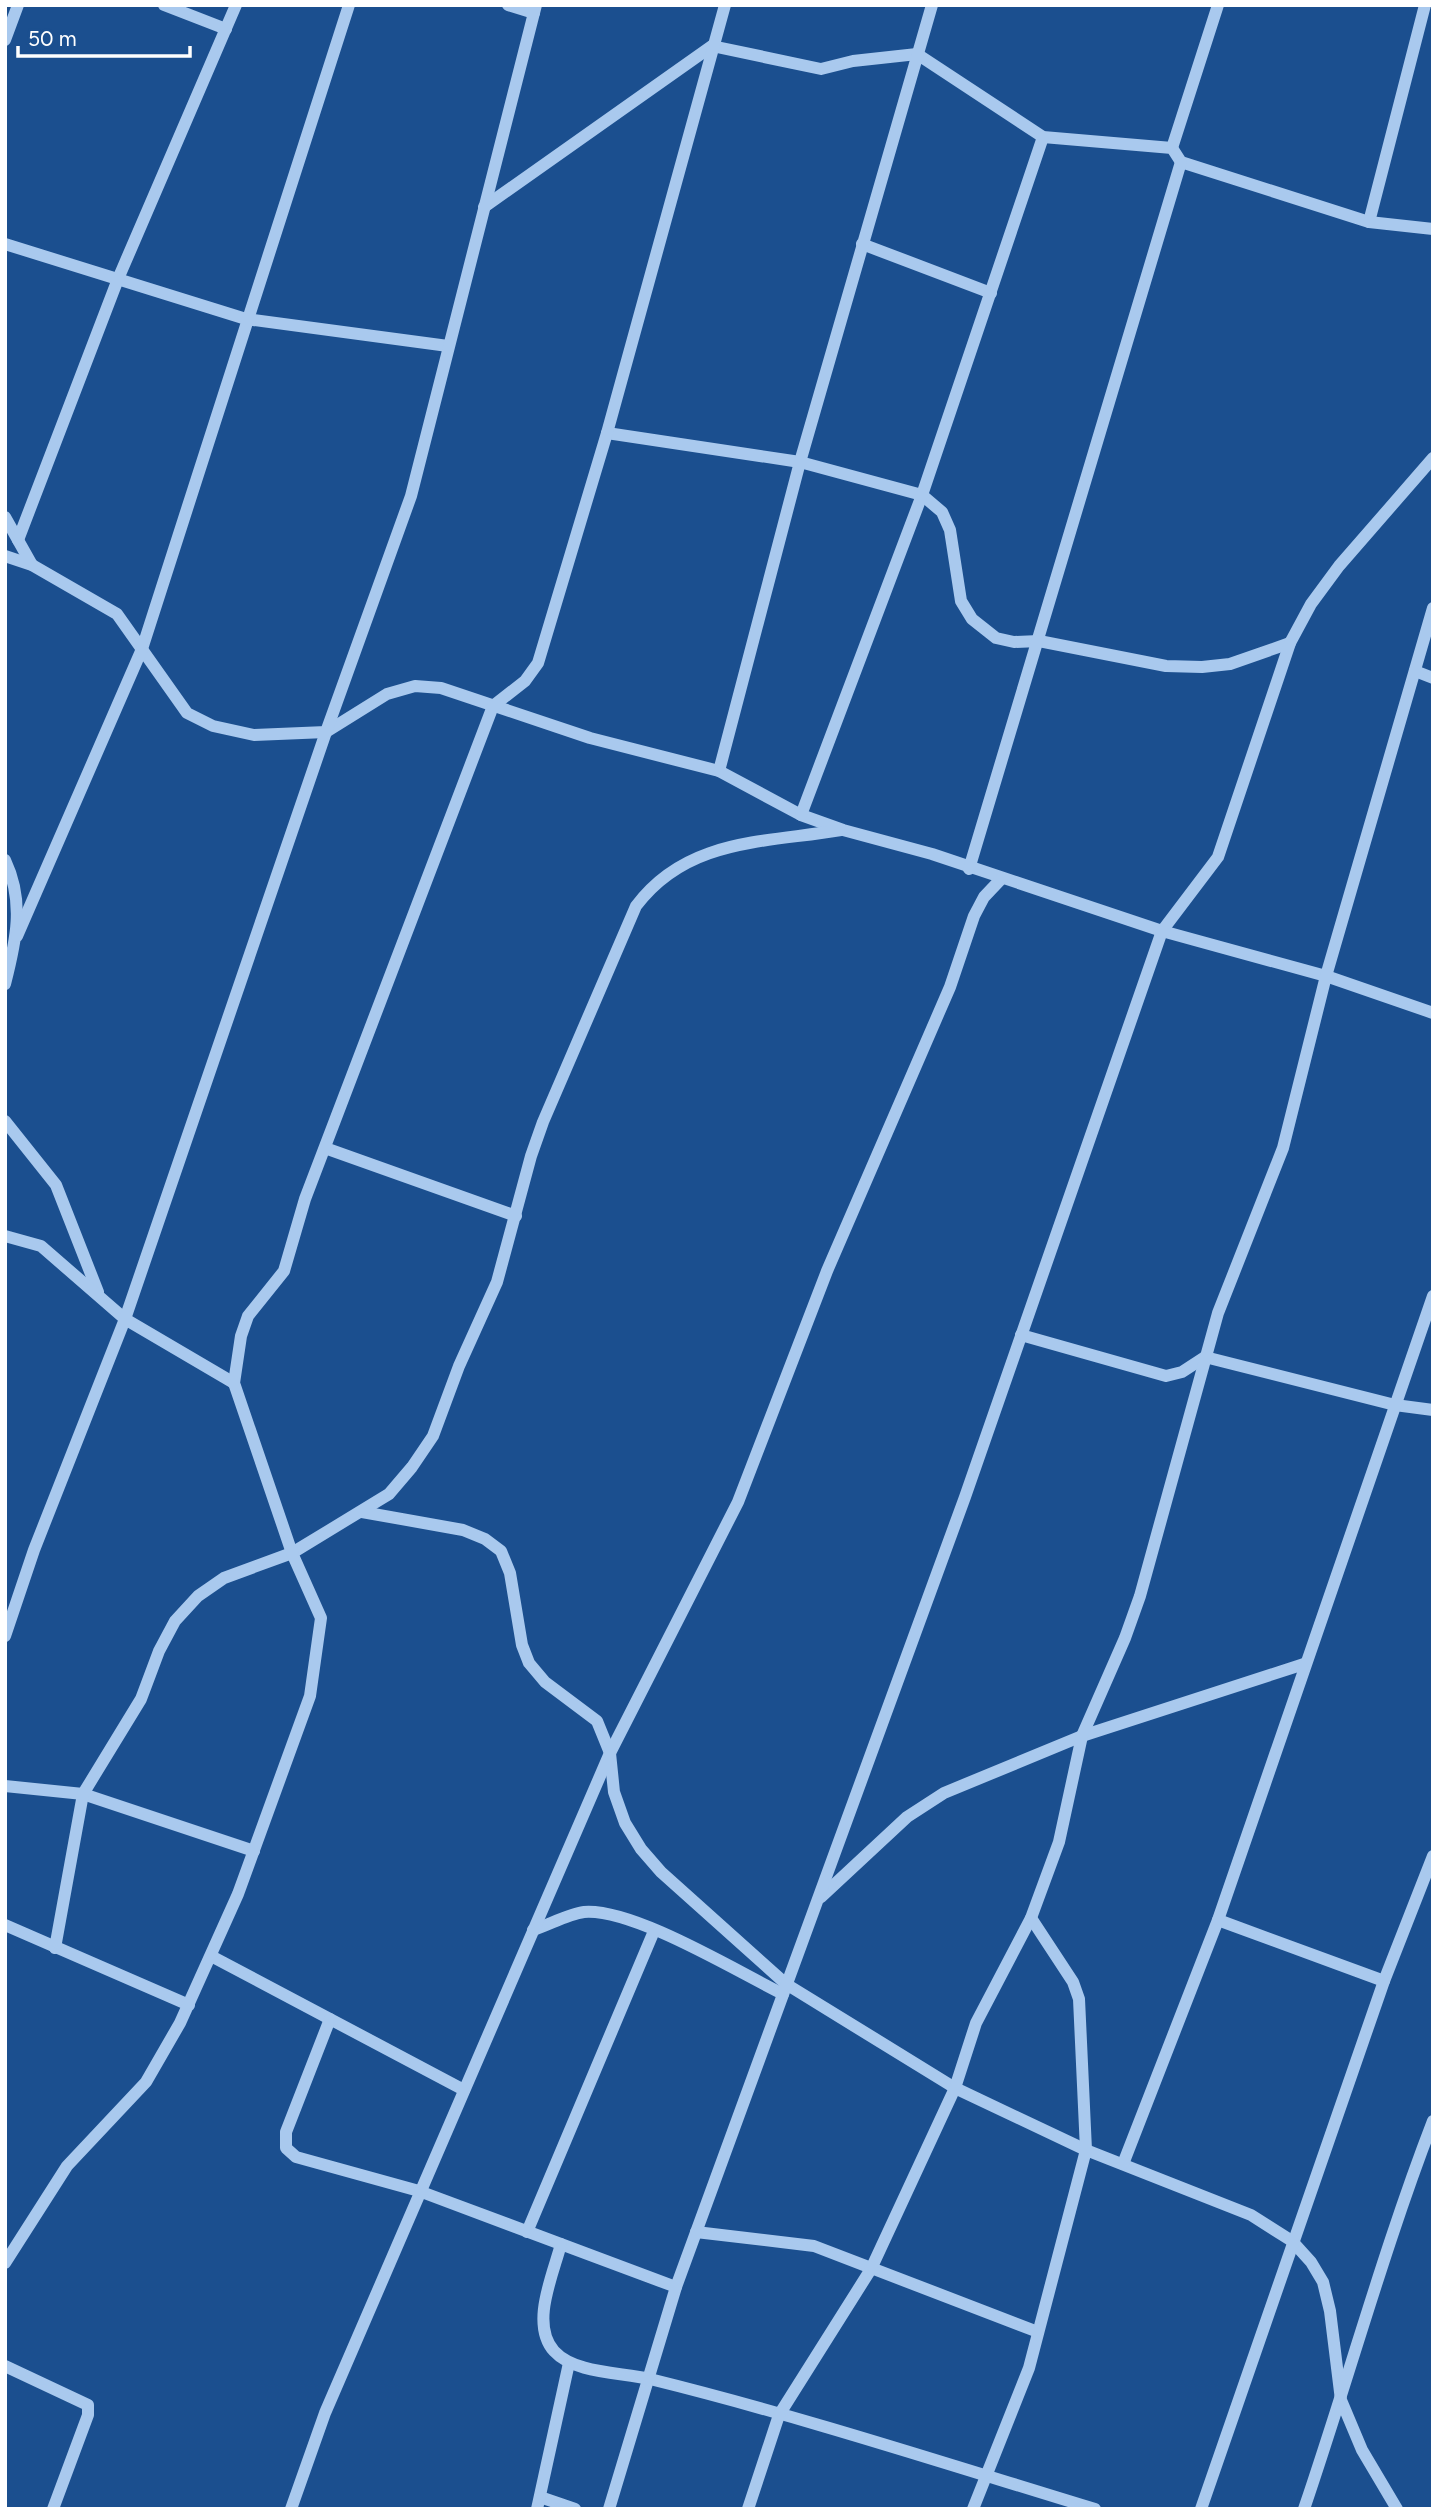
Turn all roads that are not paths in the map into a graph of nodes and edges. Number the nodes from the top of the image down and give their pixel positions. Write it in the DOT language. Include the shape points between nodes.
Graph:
graph roads {
  1 [pos="18,5"];
  2 [pos="164,5"];
  3 [pos="236,5"];
  4 [pos="349,5"];
  5 [pos="508,5"];
  6 [pos="725,5"];
  7 [pos="932,5"];
  8 [pos="1218,5"];
  9 [pos="1425,5"];
  10 [pos="535,9"];
  11 [pos="226,29"];
  12 [pos="5,40"];
  13 [pos="712,46"];
  14 [pos="917,54"];
  15 [pos="1042,137"];
  16 [pos="1171,148"];
  17 [pos="1181,162"];
  18 [pos="484,207"];
  19 [pos="1369,222"];
  20 [pos="1433,229"];
  21 [pos="5,244"];
  22 [pos="862,244"];
  23 [pos="118,279"];
  24 [pos="990,293"];
  25 [pos="246,319"];
  26 [pos="448,346"];
  27 [pos="607,433"];
  28 [pos="1433,458"];
  29 [pos="800,462"];
  30 [pos="922,495"];
  31 [pos="5,517"];
  32 [pos="18,540"];
  33 [pos="5,556"];
  34 [pos="32,565"];
  35 [pos="1433,608"];
  36 [pos="1039,641"];
  37 [pos="1290,643"];
  38 [pos="142,649"];
  39 [pos="1415,671"];
  40 [pos="1433,678"];
  41 [pos="493,706"];
  42 [pos="326,732"];
  43 [pos="719,771"];
  44 [pos="801,815"];
  45 [pos="843,830"];
  46 [pos="5,860"];
  47 [pos="969,869"];
  48 [pos="1002,878"];
  49 [pos="1162,931"];
  50 [pos="17,936"];
  51 [pos="1326,976"];
  52 [pos="5,984"];
  53 [pos="1433,1013"];
  54 [pos="5,1121"];
  55 [pos="325,1148"];
  56 [pos="516,1216"];
  57 [pos="5,1236"];
  58 [pos="99,1296"];
  59 [pos="1433,1296"];
  60 [pos="125,1319"];
  61 [pos="1021,1335"];
  62 [pos="1205,1357"];
  63 [pos="234,1383"];
  64 [pos="1395,1405"];
  65 [pos="1433,1410"];
  66 [pos="362,1512"];
  67 [pos="292,1553"];
  68 [pos="5,1636"];
  69 [pos="1304,1664"];
  70 [pos="1082,1736"];
  71 [pos="610,1753"];
  72 [pos="5,1786"];
  73 [pos="83,1794"];
  74 [pos="254,1851"];
  75 [pos="1433,1856"];
  76 [pos="818,1900"];
  77 [pos="1031,1918"];
  78 [pos="1218,1920"];
  79 [pos="5,1925"];
  80 [pos="533,1930"];
  81 [pos="654,1931"];
  82 [pos="55,1948"];
  83 [pos="211,1956"];
  84 [pos="1384,1981"];
  85 [pos="785,1989"];
  86 [pos="189,2005"];
  87 [pos="330,2019"];
  88 [pos="956,2088"];
  89 [pos="464,2090"];
  90 [pos="1433,2121"];
  91 [pos="1086,2150"];
  92 [pos="1123,2164"];
  93 [pos="419,2191"];
  94 [pos="527,2232"];
  95 [pos="696,2232"];
  96 [pos="1292,2241"];
  97 [pos="561,2244"];
  98 [pos="5,2263"];
  99 [pos="871,2269"];
  100 [pos="676,2287"];
  101 [pos="1038,2332"];
  102 [pos="569,2363"];
  103 [pos="5,2366"];
  104 [pos="648,2379"];
  105 [pos="1341,2400"];
  106 [pos="779,2415"];
  107 [pos="987,2475"];
  108 [pos="539,2503"];
  109 [pos="1092,2508"];
  110 [pos="53,2509"];
  111 [pos="291,2509"];
  112 [pos="575,2509"];
  113 [pos="609,2509"];
  114 [pos="748,2509"];
  115 [pos="973,2509"];
  116 [pos="1201,2509"];
  117 [pos="1304,2509"];
  118 [pos="1396,2509"];
  1 -- 12 [label="street"];
  2 -- 11 [label="street"];
  3 -- 11 [label="street"];
  4 -- 25 [label="street"];
  5 -- 10 [label="street"];
  6 -- 13 [label="street"];
  7 -- 14 [label="street"];
  8 -- 16 [label="street"];
  9 -- 19 [label="street"];
  10 -- 18 [label="street"];
  11 -- 23 [label="street"];
  13 -- 14 [label="street" via="821,69"];
  13 -- 18 [label="street"];
  13 -- 27 [label="street"];
  14 -- 15 [label="street"];
  14 -- 22 [label="street"];
  15 -- 16 [label="street"];
  15 -- 24 [label="street"];
  16 -- 17 [label="street"];
  17 -- 19 [label="street"];
  17 -- 36 [label="street"];
  18 -- 26 [label="street"];
  19 -- 20 [label="street"];
  21 -- 23 [label="street"];
  22 -- 24 [label="street"];
  22 -- 29 [label="street"];
  23 -- 25 [label="street"];
  23 -- 32 [label="street"];
  24 -- 30 [label="street"];
  25 -- 26 [label="street"];
  25 -- 38 [label="street"];
  26 -- 42 [label="street" via="411,496"];
  27 -- 29 [label="street"];
  27 -- 41 [label="street" via="538,663 526,681"];
  28 -- 37 [label="street" via="1339,566"];
  29 -- 30 [label="street"];
  29 -- 43 [label="street"];
  30 -- 36 [label="street" via="942,512 950,530 961,601 972,618 996,638"];
  30 -- 44 [label="street"];
  31 -- 32 [label="street"];
  32 -- 34 [label="street"];
  33 -- 34 [label="street"];
  34 -- 38 [label="street" via="117,614"];
  35 -- 39 [label="street"];
  36 -- 37 [label="street" via="1166,666 1202,667 1230,664"];
  36 -- 47 [label="street"];
  37 -- 49 [label="street" via="1217,858"];
  38 -- 42 [label="street" via="187,713 213,726 254,735"];
  38 -- 50 [label="street"];
  39 -- 40 [label="street"];
  39 -- 51 [label="street"];
  41 -- 42 [label="street" via="440,688 415,686 387,694"];
  41 -- 43 [label="street" via="590,738"];
  41 -- 55 [label="street"];
  42 -- 60 [label="street"];
  43 -- 44 [label="street"];
  44 -- 45 [label="street"];
  45 -- 47 [label="street"];
  45 -- 56 [label="street" via="704,852 652,884 636,906 544,1122"];
  46 -- 50 [label="street" via="19,899"];
  47 -- 48 [label="street"];
  48 -- 49 [label="street"];
  48 -- 71 [label="street" via="974,916 950,987 827,1271 738,1502"];
  49 -- 51 [label="street"];
  49 -- 61 [label="street"];
  50 -- 52 [label="street"];
  51 -- 53 [label="street"];
  51 -- 62 [label="street" via="1283,1148 1218,1312"];
  54 -- 58 [label="street" via="56,1185"];
  55 -- 56 [label="street"];
  55 -- 63 [label="street" via="284,1271 248,1316"];
  56 -- 66 [label="street" via="497,1282 433,1436 388,1494"];
  57 -- 58 [label="street" via="41,1246"];
  58 -- 60 [label="street"];
  59 -- 64 [label="street"];
  60 -- 63 [label="street"];
  60 -- 68 [label="street"];
  61 -- 62 [label="street" via="1166,1376"];
  61 -- 76 [label="street"];
  62 -- 64 [label="street"];
  62 -- 70 [label="street" via="1139,1596"];
  63 -- 67 [label="street"];
  64 -- 65 [label="street"];
  64 -- 69 [label="street"];
  66 -- 67 [label="street"];
  66 -- 71 [label="street" via="463,1530 500,1551 510,1573 529,1664 545,1682 597,1721"];
  67 -- 73 [label="street" via="224,1578 198,1596 175,1621 141,1699"];
  67 -- 74 [label="street" via="321,1618 321,1634 310,1696"];
  69 -- 70 [label="street"];
  69 -- 78 [label="street"];
  70 -- 76 [label="street" via="944,1793 906,1817"];
  70 -- 77 [label="street" via="1059,1842"];
  71 -- 80 [label="street"];
  71 -- 85 [label="street" via="614,1792 641,1849"];
  72 -- 73 [label="street"];
  73 -- 74 [label="street"];
  73 -- 82 [label="street"];
  74 -- 83 [label="street"];
  75 -- 84 [label="street"];
  76 -- 85 [label="street"];
  77 -- 88 [label="street" via="976,2023"];
  77 -- 91 [label="street" via="1073,1982 1079,1999"];
  78 -- 84 [label="street"];
  78 -- 92 [label="street"];
  79 -- 82 [label="street"];
  80 -- 81 [label="street" via="581,1912 604,1912"];
  80 -- 89 [label="street"];
  81 -- 85 [label="street"];
  81 -- 94 [label="street"];
  82 -- 86 [label="street"];
  83 -- 86 [label="street"];
  83 -- 87 [label="street"];
  84 -- 96 [label="street"];
  85 -- 88 [label="street"];
  85 -- 95 [label="street"];
  86 -- 98 [label="street" via="146,2082 66,2166"];
  87 -- 89 [label="street"];
  87 -- 93 [label="street" via="286,2132 286,2148 296,2157"];
  88 -- 91 [label="street"];
  88 -- 99 [label="street"];
  89 -- 93 [label="street"];
  90 -- 105 [label="street" via="1396,2217"];
  91 -- 92 [label="street"];
  91 -- 101 [label="street"];
  92 -- 96 [label="street" via="1251,2216"];
  93 -- 94 [label="street"];
  93 -- 111 [label="street" via="325,2413"];
  94 -- 97 [label="street"];
  95 -- 99 [label="street" via="814,2246"];
  95 -- 100 [label="street"];
  96 -- 105 [label="street" via="1323,2282 1331,2311"];
  96 -- 116 [label="street"];
  97 -- 100 [label="street"];
  97 -- 102 [label="street" via="542,2321 554,2351"];
  99 -- 101 [label="street"];
  99 -- 106 [label="street"];
  100 -- 104 [label="street"];
  101 -- 107 [label="street" via="1025,2379"];
  102 -- 104 [label="street"];
  102 -- 108 [label="street"];
  103 -- 110 [label="street" via="88,2405"];
  104 -- 106 [label="street"];
  104 -- 113 [label="street"];
  105 -- 117 [label="street"];
  105 -- 118 [label="street" via="1362,2450"];
  106 -- 107 [label="street"];
  106 -- 114 [label="street"];
  107 -- 109 [label="street"];
  107 -- 115 [label="street"];
  108 -- 112 [label="street"];
}
